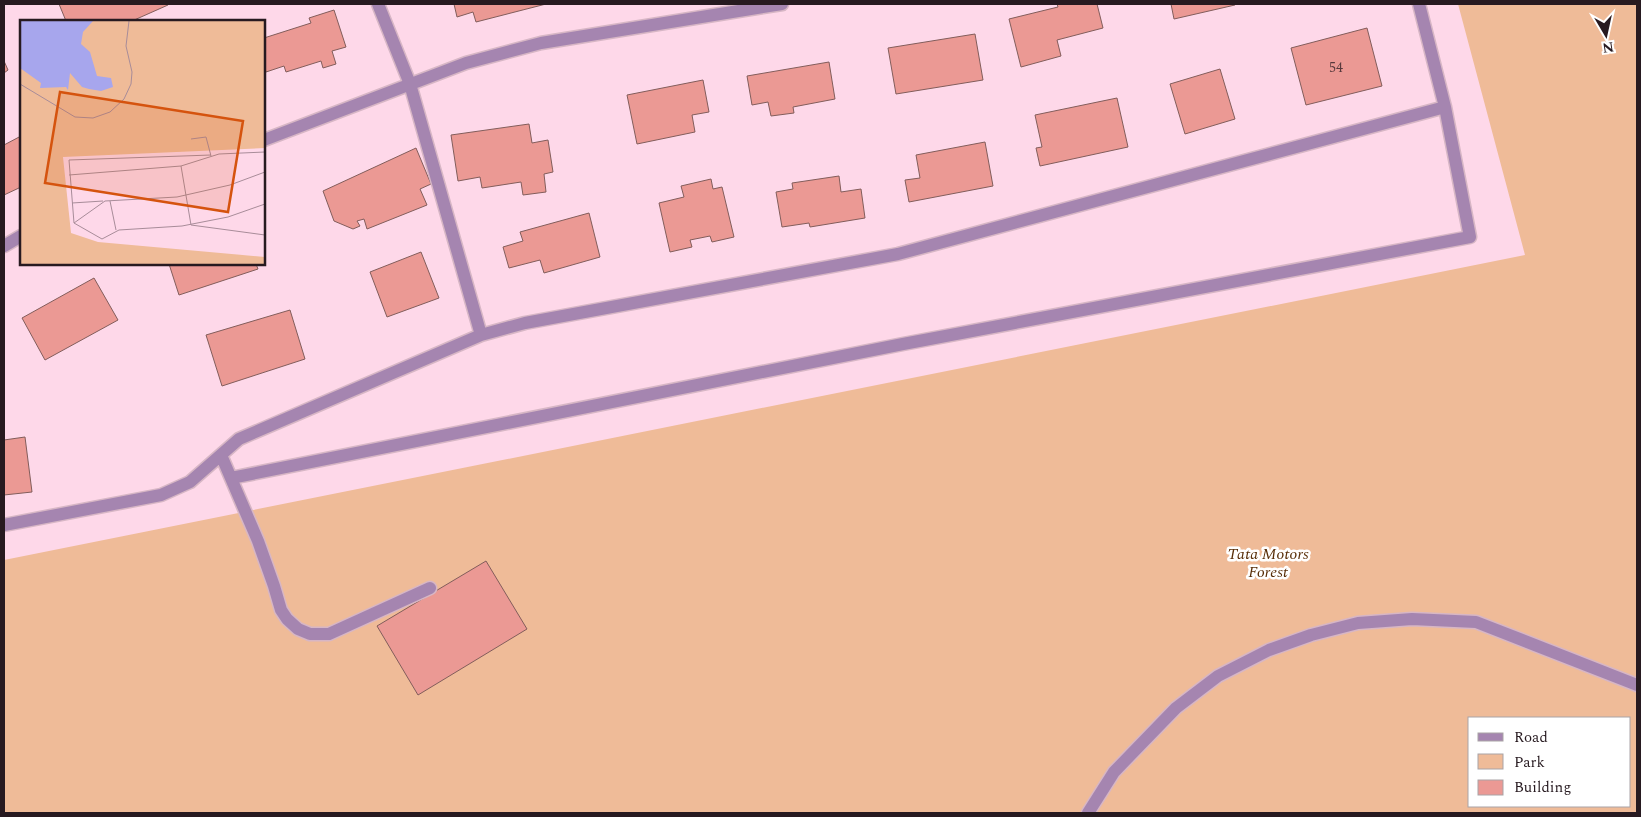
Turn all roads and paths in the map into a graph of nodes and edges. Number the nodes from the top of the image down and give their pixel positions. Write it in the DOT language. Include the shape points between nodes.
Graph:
graph roads {
  1 [pos="378,4"];
  2 [pos="782,4"];
  3 [pos="1419,4"];
  4 [pos="410,84"];
  5 [pos="1445,107"];
  6 [pos="265,140"];
  7 [pos="20,237"];
  8 [pos="4,246"];
  9 [pos="481,335"];
  10 [pos="221,455"];
  11 [pos="231,478"];
  12 [pos="4,525"];
  13 [pos="430,588"];
  14 [pos="1637,685"];
  15 [pos="1088,813"];
  1 -- 4 [label="street"];
  2 -- 4 [label="street" via="541,43"];
  3 -- 5 [label="street"];
  4 -- 6 [label="street"];
  4 -- 9 [label="street"];
  5 -- 9 [label="street" via="898,254 525,323"];
  5 -- 11 [label="street" via="1470,236 903,344"];
  7 -- 8 [label="street"];
  9 -- 10 [label="street" via="239,439"];
  10 -- 11 [label="street"];
  10 -- 12 [label="street" via="190,482 161,496"];
  11 -- 13 [label="street" via="258,541 280,610 298,629 310,634 329,634"];
  14 -- 15 [label="street" via="1476,622 1412,619 1358,623 1269,650 1218,676 1176,708 1114,772"];
}
